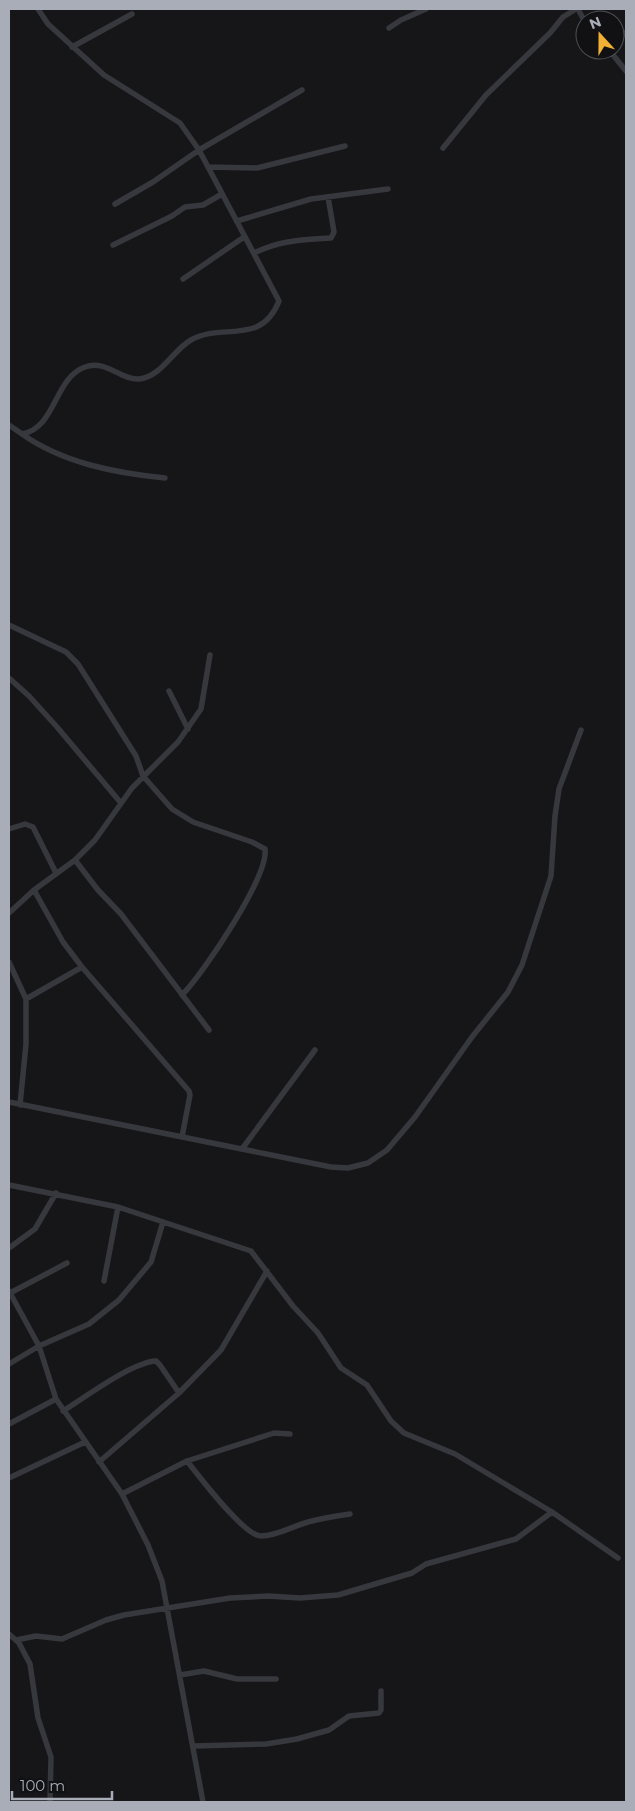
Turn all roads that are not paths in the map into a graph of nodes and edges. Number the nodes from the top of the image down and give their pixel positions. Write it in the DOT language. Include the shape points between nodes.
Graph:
graph roads {
  1 [pos="38,9"];
  2 [pos="426,9"];
  3 [pos="577,9"];
  4 [pos="132,14"];
  5 [pos="389,28"];
  6 [pos="72,47"];
  7 [pos="617,60"];
  8 [pos="626,71"];
  9 [pos="302,90"];
  10 [pos="345,146"];
  11 [pos="443,148"];
  12 [pos="199,150"];
  13 [pos="208,167"];
  14 [pos="388,189"];
  15 [pos="222,194"];
  16 [pos="328,197"];
  17 [pos="115,204"];
  18 [pos="236,221"];
  19 [pos="244,237"];
  20 [pos="113,245"];
  21 [pos="254,253"];
  22 [pos="183,279"];
  23 [pos="9,425"];
  24 [pos="22,434"];
  25 [pos="165,478"];
  26 [pos="9,625"];
  27 [pos="210,655"];
  28 [pos="9,678"];
  29 [pos="169,691"];
  30 [pos="188,729"];
  31 [pos="581,730"];
  32 [pos="143,776"];
  33 [pos="121,803"];
  34 [pos="9,829"];
  35 [pos="75,860"];
  36 [pos="56,873"];
  37 [pos="34,890"];
  38 [pos="9,913"];
  39 [pos="9,962"];
  40 [pos="82,967"];
  41 [pos="182,995"];
  42 [pos="26,999"];
  43 [pos="209,1030"];
  44 [pos="315,1050"];
  45 [pos="9,1102"];
  46 [pos="20,1104"];
  47 [pos="182,1137"];
  48 [pos="242,1149"];
  49 [pos="9,1185"];
  50 [pos="56,1193"];
  51 [pos="118,1207"];
  52 [pos="163,1222"];
  53 [pos="9,1248"];
  54 [pos="67,1263"];
  55 [pos="267,1271"];
  56 [pos="104,1281"];
  57 [pos="10,1296"];
  58 [pos="39,1346"];
  59 [pos="9,1364"];
  60 [pos="179,1394"];
  61 [pos="56,1400"];
  62 [pos="63,1411"];
  63 [pos="9,1424"];
  64 [pos="290,1434"];
  65 [pos="85,1442"];
  66 [pos="187,1461"];
  67 [pos="99,1462"];
  68 [pos="9,1478"];
  69 [pos="122,1494"];
  70 [pos="552,1512"];
  71 [pos="350,1514"];
  72 [pos="618,1558"];
  73 [pos="168,1608"];
  74 [pos="9,1634"];
  75 [pos="16,1640"];
  76 [pos="180,1674"];
  77 [pos="276,1678"];
  78 [pos="381,1691"];
  79 [pos="194,1746"];
  80 [pos="50,1802"];
  81 [pos="202,1802"];
  1 -- 6 [label="street" via="48,24"];
  2 -- 5 [label="street"];
  3 -- 11 [label="street" via="563,17 486,95"];
  4 -- 6 [label="street"];
  6 -- 12 [label="street" via="104,75 180,123"];
  7 -- 8 [label="street"];
  9 -- 12 [label="street"];
  10 -- 13 [label="street" via="257,168"];
  12 -- 13 [label="street"];
  12 -- 17 [label="street"];
  13 -- 15 [label="street"];
  14 -- 16 [label="street"];
  15 -- 18 [label="street"];
  15 -- 20 [label="street" via="203,205 185,207"];
  16 -- 18 [label="street"];
  16 -- 21 [label="street" via="334,232 331,238 272,244"];
  18 -- 19 [label="street"];
  19 -- 21 [label="street"];
  19 -- 22 [label="street"];
  21 -- 24 [label="street" via="279,301 265,321 240,332 191,340 165,364 142,378 133,378 106,366 84,367 61,390 39,427"];
  23 -- 24 [label="street"];
  24 -- 25 [label="street" via="75,461 129,475"];
  26 -- 32 [label="street" via="66,652 78,664 136,756"];
  27 -- 30 [label="street" via="201,708"];
  28 -- 33 [label="street" via="57,727"];
  29 -- 30 [label="street"];
  30 -- 32 [label="street"];
  31 -- 48 [label="street" via="559,789 551,876 522,965 508,992 416,1117 387,1150 368,1162 348,1168 300,1162"];
  32 -- 33 [label="street"];
  32 -- 41 [label="street" via="172,809 193,822 265,849 262,872 212,957"];
  33 -- 35 [label="street" via="95,840"];
  34 -- 36 [label="street" via="25,824 33,827"];
  35 -- 36 [label="street"];
  35 -- 41 [label="street"];
  36 -- 37 [label="street"];
  37 -- 38 [label="street"];
  37 -- 40 [label="street" via="63,942"];
  39 -- 42 [label="street"];
  40 -- 42 [label="street"];
  40 -- 47 [label="street" via="189,1091"];
  41 -- 43 [label="street"];
  42 -- 46 [label="street" via="26,1044"];
  44 -- 48 [label="street"];
  45 -- 46 [label="street"];
  46 -- 47 [label="street"];
  47 -- 48 [label="street"];
  49 -- 50 [label="street"];
  50 -- 51 [label="street"];
  50 -- 53 [label="street" via="35,1229"];
  51 -- 52 [label="street"];
  51 -- 56 [label="street"];
  52 -- 55 [label="street" via="252,1251"];
  52 -- 58 [label="street" via="151,1262 119,1300 89,1324"];
  54 -- 57 [label="street"];
  55 -- 60 [label="street" via="221,1350"];
  55 -- 70 [label="street" via="318,1333 340,1368 367,1386 404,1433 455,1454"];
  57 -- 58 [label="street"];
  58 -- 59 [label="street"];
  58 -- 61 [label="street"];
  60 -- 62 [label="street" via="160,1365 150,1362 123,1374"];
  60 -- 67 [label="street"];
  61 -- 62 [label="street"];
  61 -- 63 [label="street"];
  62 -- 65 [label="street"];
  64 -- 66 [label="street" via="274,1434"];
  65 -- 67 [label="street"];
  65 -- 68 [label="street"];
  66 -- 69 [label="street"];
  66 -- 71 [label="street" via="252,1535 282,1532 309,1521"];
  67 -- 69 [label="street"];
  69 -- 73 [label="street" via="148,1545"];
  70 -- 72 [label="street"];
  70 -- 73 [label="street" via="516,1538 426,1564 412,1573 338,1595 249,1597"];
  73 -- 75 [label="street" via="106,1620 62,1639 36,1636"];
  73 -- 76 [label="street"];
  74 -- 75 [label="street"];
  75 -- 80 [label="street" via="30,1664 38,1718 51,1757"];
  76 -- 77 [label="street" via="204,1671 237,1679"];
  76 -- 79 [label="street"];
  78 -- 79 [label="street" via="379,1713 349,1716 329,1730 297,1740"];
  79 -- 81 [label="street"];
}
